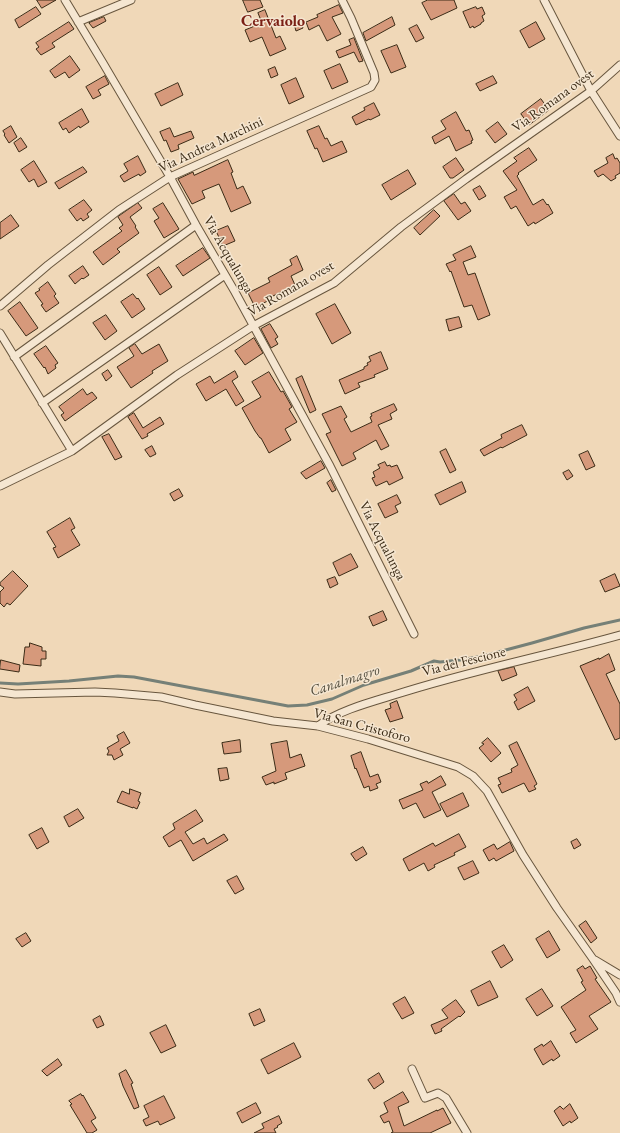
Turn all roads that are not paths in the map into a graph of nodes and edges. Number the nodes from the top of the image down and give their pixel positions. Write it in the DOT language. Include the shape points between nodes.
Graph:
graph roads {
  1 [pos="65,0"];
  2 [pos="131,0"];
  3 [pos="342,0"];
  4 [pos="544,0"];
  5 [pos="78,22"];
  6 [pos="620,65"];
  7 [pos="591,91"];
  8 [pos="620,136"];
  9 [pos="170,177"];
  10 [pos="196,225"];
  11 [pos="225,274"];
  12 [pos="0,306"];
  13 [pos="253,326"];
  14 [pos="0,333"];
  15 [pos="14,356"];
  16 [pos="42,403"];
  17 [pos="72,451"];
  18 [pos="0,486"];
  19 [pos="414,634"];
  20 [pos="620,635"];
  21 [pos="0,692"];
  22 [pos="318,726"];
  23 [pos="593,959"];
  24 [pos="620,975"];
  25 [pos="620,1002"];
  26 [pos="412,1069"];
  27 [pos="467,1133"];
  1 -- 5 [label="street, Via Acqualunga"];
  2 -- 5 [label="street"];
  3 -- 9 [label="street, Via Andrea Marchini" via="374,73 371,87"];
  4 -- 7 [label="street"];
  5 -- 9 [label="street, Via Acqualunga"];
  6 -- 7 [label="street, Via Romana ovest"];
  7 -- 8 [label="street"];
  7 -- 13 [label="street, Via Romana ovest" via="401,227 334,283"];
  9 -- 10 [label="street, Via Acqualunga"];
  9 -- 12 [label="street, Via Andrea Marchini" via="119,210"];
  10 -- 11 [label="street, Via Acqualunga"];
  10 -- 15 [label="street"];
  11 -- 13 [label="street, Via Acqualunga"];
  11 -- 16 [label="street"];
  13 -- 17 [label="street, Via Romana ovest" via="177,375"];
  13 -- 19 [label="street, Via Acqualunga" via="330,466"];
  14 -- 15 [label="street"];
  15 -- 16 [label="street"];
  16 -- 17 [label="street"];
  17 -- 18 [label="street, Via Romana ovest"];
  20 -- 22 [label="street, Via del Fescione" via="424,685 332,716"];
  21 -- 22 [label="street, Via San Cristoforo" via="95,692 160,697 272,721"];
  22 -- 23 [label="street, Via San Cristoforo" via="458,767 473,776 487,791 523,855"];
  23 -- 24 [label="street"];
  23 -- 25 [label="street, Via San Cristoforo"];
  26 -- 27 [label="street" via="426,1098 438,1093 443,1095"];
}
